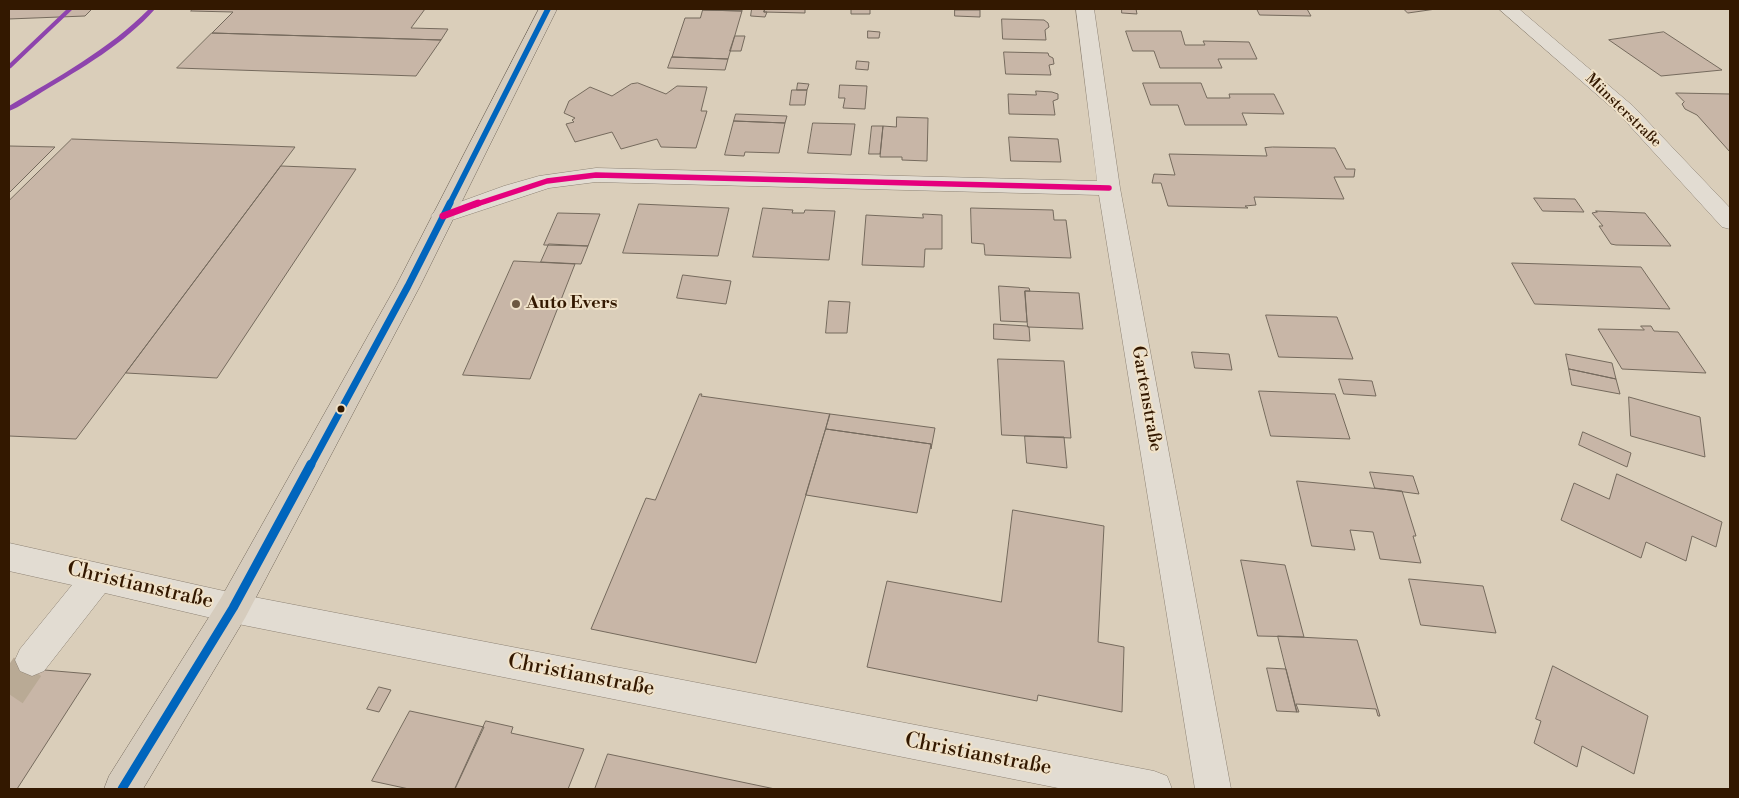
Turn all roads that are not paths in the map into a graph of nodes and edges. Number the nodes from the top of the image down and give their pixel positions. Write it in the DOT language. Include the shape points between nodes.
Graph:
graph roads {
  1 [pos="548,9"];
  2 [pos="1085,9"];
  3 [pos="1508,9"];
  4 [pos="1109,188"];
  5 [pos="443,216"];
  6 [pos="1730,222"];
  7 [pos="9,556"];
  8 [pos="98,576"];
  9 [pos="233,608"];
  10 [pos="32,660"];
  11 [pos="122,789"];
  12 [pos="1154,789"];
  13 [pos="1213,789"];
  1 -- 5 [label="main road"];
  2 -- 4 [label="street, Gartenstraße"];
  3 -- 6 [label="street, Münsterstraße" via="1626,110"];
  4 -- 5 [label="street" via="596,175 512,190"];
  4 -- 13 [label="street, Gartenstraße"];
  5 -- 9 [label="main road"];
  7 -- 8 [label="street, Christianstraße"];
  8 -- 9 [label="street, Christianstraße"];
  8 -- 10 [label="street"];
  9 -- 11 [label="main road"];
  9 -- 12 [label="street, Christianstraße"];
}
